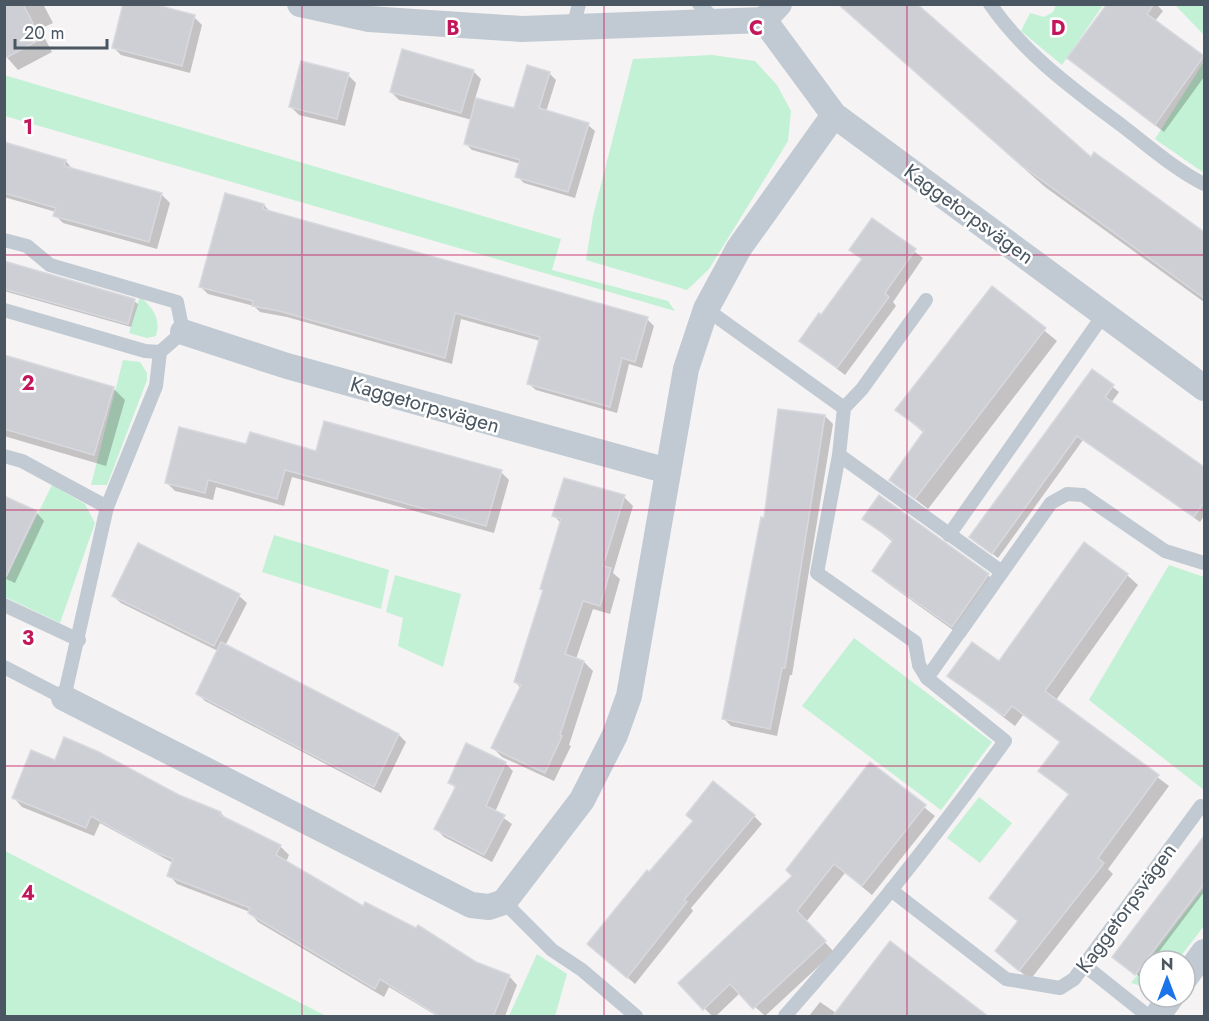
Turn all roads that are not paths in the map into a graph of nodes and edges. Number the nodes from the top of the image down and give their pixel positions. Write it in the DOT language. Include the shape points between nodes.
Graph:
graph roads {
  1 [pos="300,4"];
  2 [pos="699,4"];
  3 [pos="990,4"];
  4 [pos="771,12"];
  5 [pos="576,16"];
  6 [pos="718,23"];
  7 [pos="834,115"];
  8 [pos="1204,184"];
  9 [pos="4,240"];
  10 [pos="926,300"];
  11 [pos="706,309"];
  12 [pos="4,310"];
  13 [pos="1104,314"];
  14 [pos="183,332"];
  15 [pos="160,352"];
  16 [pos="1204,388"];
  17 [pos="844,408"];
  18 [pos="839,455"];
  19 [pos="4,456"];
  20 [pos="668,471"];
  21 [pos="107,507"];
  22 [pos="949,535"];
  23 [pos="1204,563"];
  24 [pos="1002,572"];
  25 [pos="4,605"];
  26 [pos="79,640"];
  27 [pos="4,666"];
  28 [pos="927,678"];
  29 [pos="64,698"];
  30 [pos="1201,806"];
  31 [pos="891,890"];
  32 [pos="504,903"];
  33 [pos="1084,964"];
  34 [pos="636,1017"];
  35 [pos="785,1017"];
  36 [pos="1148,1017"];
  1 -- 5 [label="street, Kaggetorpsvägen" via="369,19 522,29"];
  2 -- 6 [label="lane"];
  3 -- 8 [label="lane" via="1007,29 1040,63 1162,157"];
  4 -- 6 [label="street, Kaggetorpsvägen"];
  4 -- 7 [label="street, Kaggetorpsvägen"];
  5 -- 6 [label="street, Kaggetorpsvägen"];
  7 -- 11 [label="street" via="739,248"];
  7 -- 13 [label="street, Kaggetorpsvägen"];
  9 -- 14 [label="lane" via="27,246 50,265 177,302"];
  10 -- 17 [label="lane"];
  11 -- 17 [label="lane"];
  11 -- 20 [label="street" via="686,369"];
  12 -- 15 [label="lane"];
  13 -- 16 [label="street, Kaggetorpsvägen"];
  13 -- 22 [label="lane"];
  14 -- 15 [label="lane"];
  14 -- 20 [label="street, Kaggetorpsvägen" via="287,366"];
  15 -- 21 [label="lane" via="156,386"];
  17 -- 18 [label="lane"];
  18 -- 22 [label="lane"];
  18 -- 28 [label="lane" via="817,573 915,642 919,665"];
  19 -- 21 [label="lane" via="22,461"];
  20 -- 32 [label="street" via="629,696 615,735 582,800"];
  21 -- 26 [label="lane"];
  22 -- 24 [label="lane"];
  23 -- 24 [label="lane" via="1165,551 1083,495 1067,494 1052,503"];
  24 -- 28 [label="lane"];
  25 -- 26 [label="lane"];
  26 -- 29 [label="lane"];
  27 -- 29 [label="lane"];
  28 -- 31 [label="lane" via="1005,741"];
  29 -- 32 [label="street" via="471,904 489,907"];
  30 -- 33 [label="lane, Kaggetorpsvägen"];
  31 -- 33 [label="lane, Kaggetorpsvägen" via="1006,979 1060,988 1074,979"];
  31 -- 35 [label="lane"];
  32 -- 34 [label="lane" via="552,950 582,970"];
  33 -- 36 [label="lane"];
}
